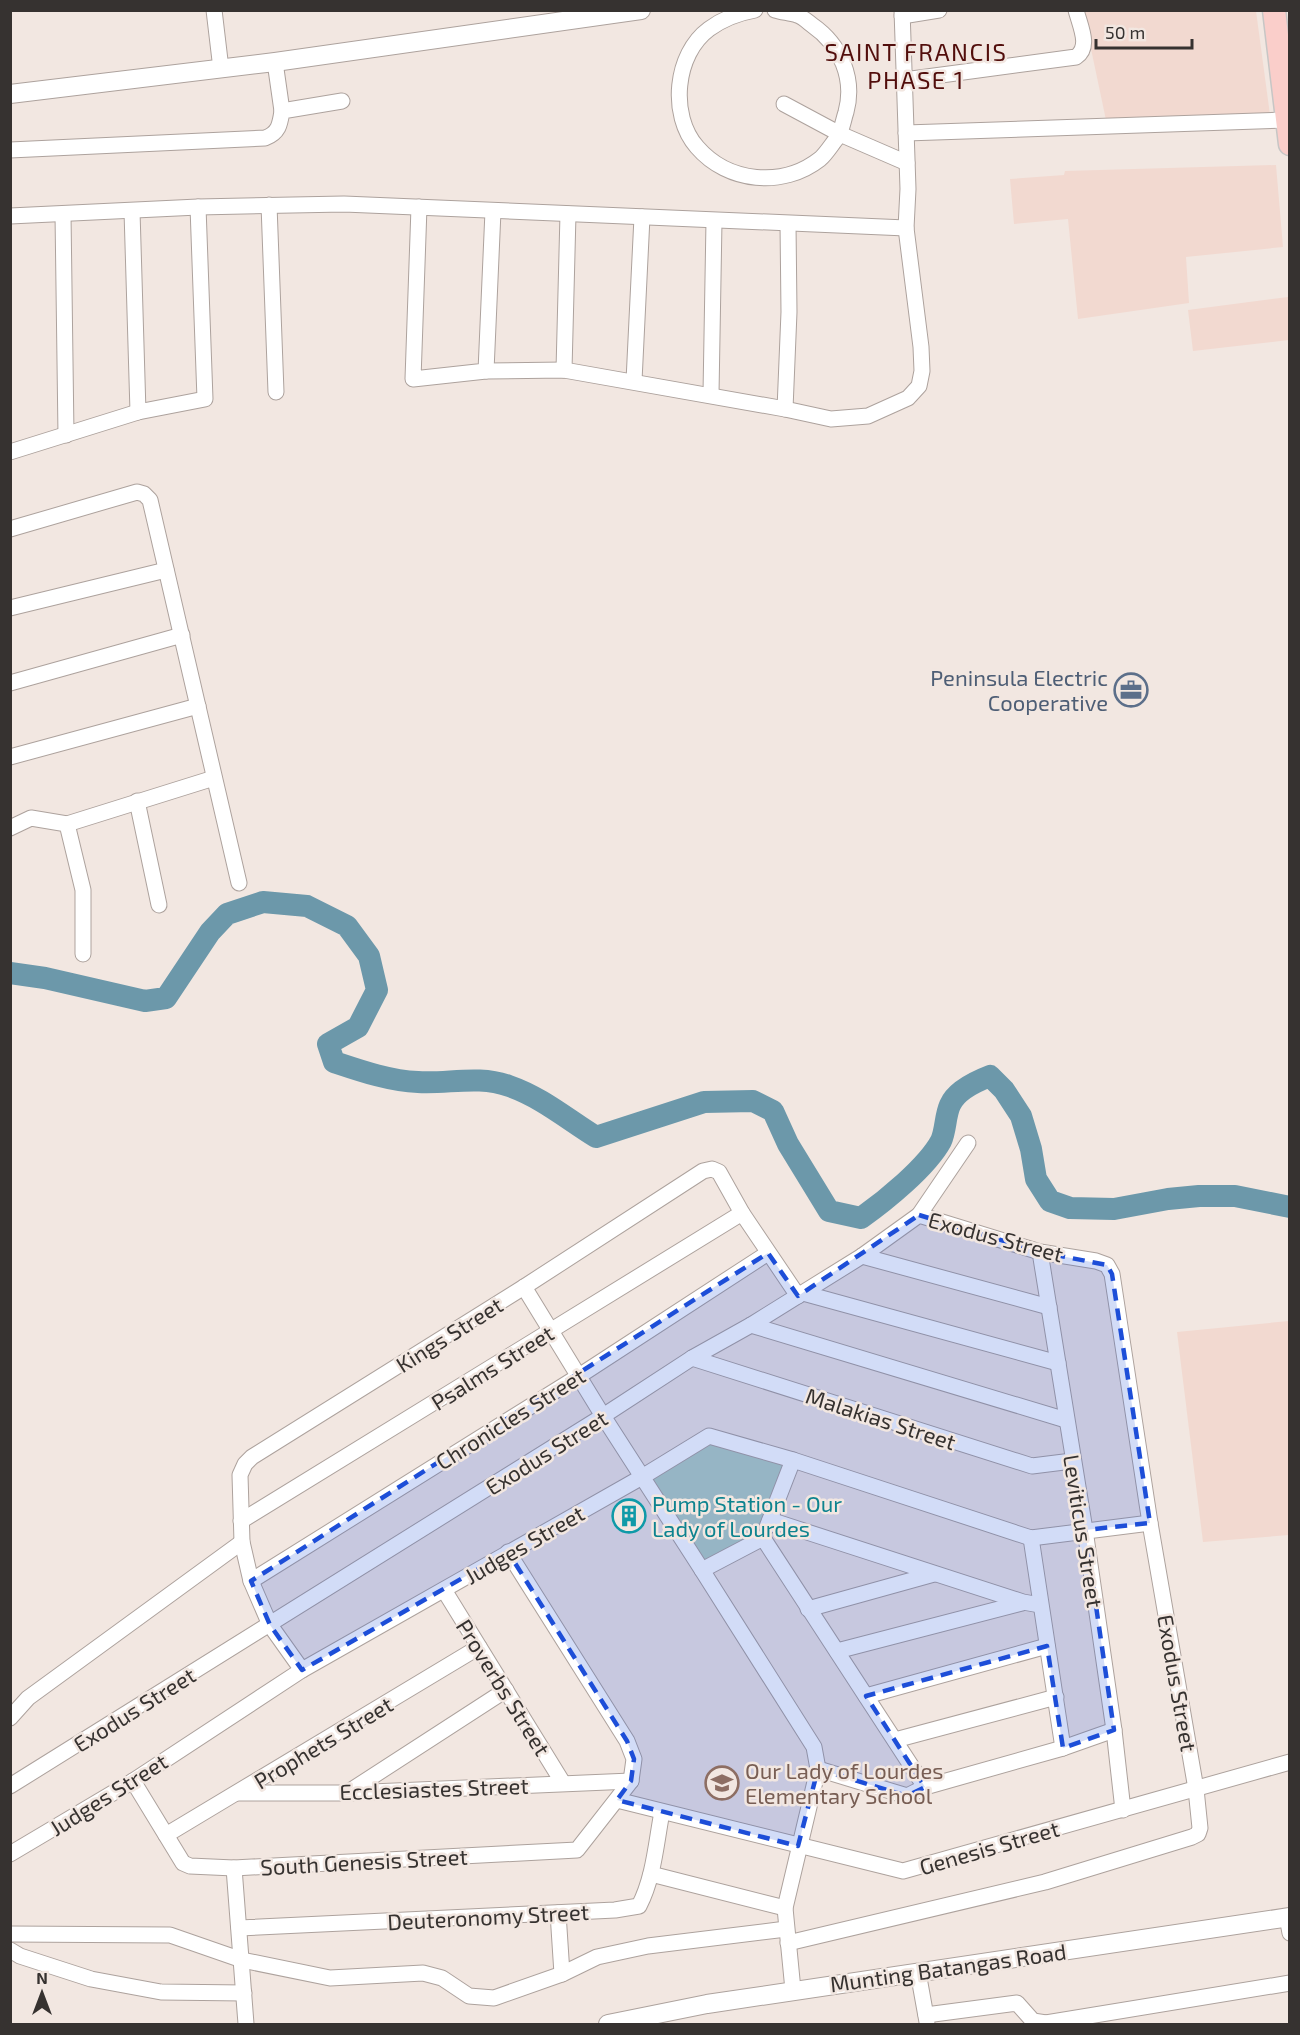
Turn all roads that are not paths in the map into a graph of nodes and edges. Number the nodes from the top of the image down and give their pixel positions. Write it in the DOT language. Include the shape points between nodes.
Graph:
graph roads {
  1 [pos="214,10"];
  2 [pos="641,10"];
  3 [pos="755,10"];
  4 [pos="775,10"];
  5 [pos="939,10"];
  6 [pos="1076,10"];
  7 [pos="1274,10"];
  8 [pos="902,13"];
  9 [pos="274,62"];
  10 [pos="221,69"];
  11 [pos="904,80"];
  12 [pos="10,94"];
  13 [pos="342,101"];
  14 [pos="784,104"];
  15 [pos="282,111"];
  16 [pos="1287,120"];
  17 [pos="906,133"];
  18 [pos="840,134"];
  19 [pos="1290,144"];
  20 [pos="10,150"];
  21 [pos="907,163"];
  22 [pos="269,206"];
  23 [pos="198,207"];
  24 [pos="419,207"];
  25 [pos="132,211"];
  26 [pos="494,211"];
  27 [pos="63,214"];
  28 [pos="568,214"];
  29 [pos="10,216"];
  30 [pos="642,217"];
  31 [pos="714,221"];
  32 [pos="788,224"];
  33 [pos="906,228"];
  34 [pos="564,370"];
  35 [pos="486,371"];
  36 [pos="634,381"];
  37 [pos="276,392"];
  38 [pos="711,394"];
  39 [pos="785,409"];
  40 [pos="138,412"];
  41 [pos="66,435"];
  42 [pos="10,452"];
  43 [pos="10,529"];
  44 [pos="166,570"];
  45 [pos="10,608"];
  46 [pos="182,635"];
  47 [pos="10,683"];
  48 [pos="198,706"];
  49 [pos="10,758"];
  50 [pos="214,778"];
  51 [pos="137,801"];
  52 [pos="67,824"];
  53 [pos="10,828"];
  54 [pos="239,883"];
  55 [pos="159,905"];
  56 [pos="83,954"];
  57 [pos="968,1143"];
  58 [pos="742,1213"];
  59 [pos="919,1215"];
  60 [pos="1040,1252"];
  61 [pos="768,1253"];
  62 [pos="862,1256"];
  63 [pos="524,1287"];
  64 [pos="800,1294"];
  65 [pos="1049,1307"];
  66 [pos="751,1325"];
  67 [pos="551,1330"];
  68 [pos="692,1358"];
  69 [pos="1058,1363"];
  70 [pos="579,1376"];
  71 [pos="603,1416"];
  72 [pos="1066,1420"];
  73 [pos="793,1460"];
  74 [pos="1072,1461"];
  75 [pos="642,1477"];
  76 [pos="770,1520"];
  77 [pos="241,1521"];
  78 [pos="1150,1523"];
  79 [pos="1084,1530"];
  80 [pos="763,1538"];
  81 [pos="1031,1538"];
  82 [pos="242,1542"];
  83 [pos="508,1552"];
  84 [pos="702,1570"];
  85 [pos="934,1574"];
  86 [pos="251,1581"];
  87 [pos="444,1590"];
  88 [pos="1023,1602"];
  89 [pos="1040,1605"];
  90 [pos="808,1609"];
  91 [pos="270,1625"];
  92 [pos="1047,1646"];
  93 [pos="479,1647"];
  94 [pos="837,1651"];
  95 [pos="303,1670"];
  96 [pos="506,1690"];
  97 [pos="866,1696"];
  98 [pos="1056,1697"];
  99 [pos="10,1718"];
  100 [pos="1114,1730"];
  101 [pos="895,1740"];
  102 [pos="1063,1748"];
  103 [pos="1290,1762"];
  104 [pos="818,1769"];
  105 [pos="133,1781"];
  106 [pos="631,1781"];
  107 [pos="563,1783"];
  108 [pos="10,1786"];
  109 [pos="925,1787"];
  110 [pos="1196,1789"];
  111 [pos="237,1793"];
  112 [pos="348,1793"];
  113 [pos="617,1800"];
  114 [pos="1123,1810"];
  115 [pos="662,1812"];
  116 [pos="166,1835"];
  117 [pos="798,1846"];
  118 [pos="10,1854"];
  119 [pos="234,1868"];
  120 [pos="651,1874"];
  121 [pos="785,1908"];
  122 [pos="558,1913"];
  123 [pos="1289,1922"];
  124 [pos="239,1928"];
  125 [pos="10,1934"];
  126 [pos="787,1936"];
  127 [pos="10,1950"];
  128 [pos="242,1960"];
  129 [pos="918,1972"];
  130 [pos="562,1974"];
  131 [pos="1290,1983"];
  132 [pos="793,1990"];
  133 [pos="244,1993"];
  134 [pos="926,2020"];
  135 [pos="246,2025"];
  136 [pos="608,2025"];
  1 -- 10 [label="street"];
  2 -- 9 [label="street"];
  3 -- 18 [label="street" via="734,14 708,30 688,53 679,85 681,117 696,147 722,169 755,179 790,176 820,158"];
  4 -- 18 [label="street" via="798,16 826,34 844,62 850,96"];
  5 -- 8 [label="street"];
  6 -- 11 [label="street" via="1084,44 1082,53 1076,57"];
  7 -- 16 [label="main road"];
  8 -- 11 [label="street"];
  9 -- 10 [label="street"];
  9 -- 15 [label="street"];
  10 -- 12 [label="street"];
  11 -- 17 [label="street"];
  13 -- 15 [label="street"];
  14 -- 18 [label="street"];
  15 -- 20 [label="street" via="279,127 265,138"];
  16 -- 17 [label="street"];
  16 -- 19 [label="main road"];
  17 -- 21 [label="street"];
  18 -- 21 [label="street"];
  21 -- 33 [label="street"];
  22 -- 23 [label="street"];
  22 -- 24 [label="street"];
  22 -- 37 [label="street"];
  23 -- 25 [label="street"];
  23 -- 40 [label="street" via="204,399"];
  24 -- 26 [label="street"];
  24 -- 35 [label="street" via="414,379"];
  25 -- 27 [label="street"];
  25 -- 40 [label="street"];
  26 -- 28 [label="street"];
  26 -- 35 [label="street"];
  27 -- 29 [label="street"];
  27 -- 41 [label="street"];
  28 -- 30 [label="street"];
  28 -- 34 [label="street"];
  30 -- 31 [label="street"];
  30 -- 36 [label="street"];
  31 -- 32 [label="street"];
  31 -- 38 [label="street"];
  32 -- 33 [label="street"];
  32 -- 39 [label="street"];
  33 -- 39 [label="street" via="921,347 919,386 908,398 868,416 831,419"];
  34 -- 35 [label="street"];
  34 -- 36 [label="street"];
  36 -- 38 [label="street"];
  38 -- 39 [label="street"];
  40 -- 41 [label="street"];
  41 -- 42 [label="street"];
  43 -- 44 [label="street" via="137,492 150,500"];
  44 -- 45 [label="street"];
  44 -- 46 [label="street"];
  46 -- 47 [label="street"];
  46 -- 48 [label="street"];
  48 -- 49 [label="street"];
  48 -- 50 [label="street"];
  50 -- 51 [label="street"];
  50 -- 54 [label="street"];
  51 -- 52 [label="street"];
  51 -- 55 [label="street"];
  52 -- 53 [label="street" via="31,818"];
  52 -- 56 [label="street" via="83,890"];
  57 -- 59 [label="street"];
  58 -- 61 [label="street, Kings Street"];
  58 -- 63 [label="street, Kings Street" via="719,1172 703,1171"];
  58 -- 67 [label="street, Psalms Street"];
  59 -- 60 [label="street, Exodus Street"];
  59 -- 62 [label="street, Exodus Street"];
  60 -- 65 [label="street, Leviticus Street"];
  60 -- 78 [label="street, Exodus Street" via="1096,1261 1107,1265 1112,1274"];
  61 -- 64 [label="street, Kings Street"];
  61 -- 70 [label="street, Chronicles Street"];
  62 -- 64 [label="street, Exodus Street"];
  62 -- 65 [label="street"];
  63 -- 67 [label="street"];
  63 -- 77 [label="street, Kings Street" via="252,1457 240,1475"];
  64 -- 66 [label="street, Exodus Street"];
  64 -- 69 [label="street"];
  65 -- 69 [label="street, Leviticus Street"];
  66 -- 68 [label="street, Exodus Street"];
  66 -- 72 [label="street"];
  67 -- 70 [label="street"];
  67 -- 77 [label="street, Psalms Street"];
  68 -- 71 [label="street, Exodus Street"];
  68 -- 74 [label="street, Malakias Street" via="1032,1466"];
  69 -- 72 [label="street, Leviticus Street"];
  70 -- 71 [label="street"];
  70 -- 86 [label="street, Chronicles Street"];
  71 -- 75 [label="street"];
  71 -- 91 [label="street, Exodus Street"];
  72 -- 74 [label="street, Leviticus Street"];
  73 -- 75 [label="street, Judges Street" via="709,1436"];
  73 -- 76 [label="street"];
  73 -- 81 [label="street, Judges Street"];
  74 -- 79 [label="street, Leviticus Street"];
  75 -- 83 [label="street, Judges Street"];
  75 -- 84 [label="street"];
  76 -- 80 [label="street"];
  76 -- 85 [label="street"];
  77 -- 82 [label="street, Kings Street"];
  78 -- 79 [label="street, Judges Street"];
  78 -- 110 [label="street, Exodus Street"];
  79 -- 81 [label="street, Judges Street"];
  79 -- 100 [label="street, Leviticus Street"];
  80 -- 84 [label="street"];
  80 -- 90 [label="street"];
  81 -- 89 [label="street"];
  82 -- 86 [label="street, Kings Street"];
  82 -- 99 [label="street" via="28,1698"];
  83 -- 87 [label="street, Judges Street"];
  83 -- 106 [label="street" via="627,1741 634,1759"];
  84 -- 104 [label="street" via="814,1747"];
  85 -- 88 [label="street"];
  85 -- 90 [label="street"];
  86 -- 91 [label="street, Kings Street"];
  87 -- 93 [label="street, Proverbs Street"];
  87 -- 95 [label="street, Judges Street"];
  88 -- 89 [label="street"];
  88 -- 94 [label="street"];
  89 -- 92 [label="street"];
  90 -- 94 [label="street"];
  91 -- 95 [label="street, Kings Street"];
  91 -- 108 [label="street, Exodus Street"];
  92 -- 97 [label="street"];
  92 -- 98 [label="street"];
  93 -- 96 [label="street, Proverbs Street"];
  93 -- 111 [label="street, Prophets Street"];
  94 -- 97 [label="street"];
  95 -- 105 [label="street, Judges Street"];
  96 -- 107 [label="street, Proverbs Street"];
  96 -- 112 [label="street"];
  97 -- 101 [label="street"];
  98 -- 101 [label="street"];
  98 -- 102 [label="street"];
  100 -- 102 [label="street"];
  100 -- 114 [label="street, Leviticus Street"];
  101 -- 109 [label="street"];
  102 -- 109 [label="street"];
  103 -- 110 [label="street, Genesis Street"];
  104 -- 109 [label="street" via="907,1796"];
  104 -- 117 [label="street"];
  105 -- 116 [label="street, South Genesis Street"];
  105 -- 118 [label="street, Judges Street"];
  106 -- 107 [label="street, Ecclesiastes Street"];
  106 -- 113 [label="street, South Genesis Street"];
  107 -- 112 [label="street, Ecclesiastes Street"];
  110 -- 114 [label="street, Genesis Street"];
  110 -- 126 [label="street, Exodus Street" via="1200,1828 1192,1837 1045,1882"];
  111 -- 112 [label="street, Ecclesiastes Street"];
  111 -- 116 [label="street, Prophets Street"];
  113 -- 115 [label="street, Genesis Street"];
  113 -- 119 [label="street, South Genesis Street" via="577,1850"];
  114 -- 117 [label="street, Genesis Street" via="903,1871"];
  115 -- 117 [label="street, Genesis Street"];
  115 -- 120 [label="street, Deuteronomy Street"];
  116 -- 119 [label="street, South Genesis Street" via="183,1863"];
  117 -- 121 [label="street"];
  119 -- 124 [label="street"];
  120 -- 121 [label="street"];
  120 -- 122 [label="street, Deuteronomy Street" via="639,1906"];
  121 -- 126 [label="street"];
  122 -- 124 [label="street, Deuteronomy Street"];
  122 -- 130 [label="street"];
  123 -- 129 [label="street, Munting Batangas Road"];
  124 -- 128 [label="street"];
  125 -- 128 [label="street, Exodus Street" via="170,1935"];
  126 -- 130 [label="street, Exodus Street" via="648,1946 597,1957"];
  126 -- 132 [label="street"];
  127 -- 133 [label="street" via="114,1984 161,1992"];
  128 -- 130 [label="street, Exodus Street" via="330,1977 423,1973 442,1978 469,1996 494,1998"];
  128 -- 133 [label="street"];
  129 -- 132 [label="street, Munting Batangas Road"];
  129 -- 134 [label="street"];
  131 -- 134 [label="street" via="1046,2023 1032,2021 1017,2003"];
  132 -- 136 [label="street, Munting Batangas Road"];
  133 -- 135 [label="street"];
}
